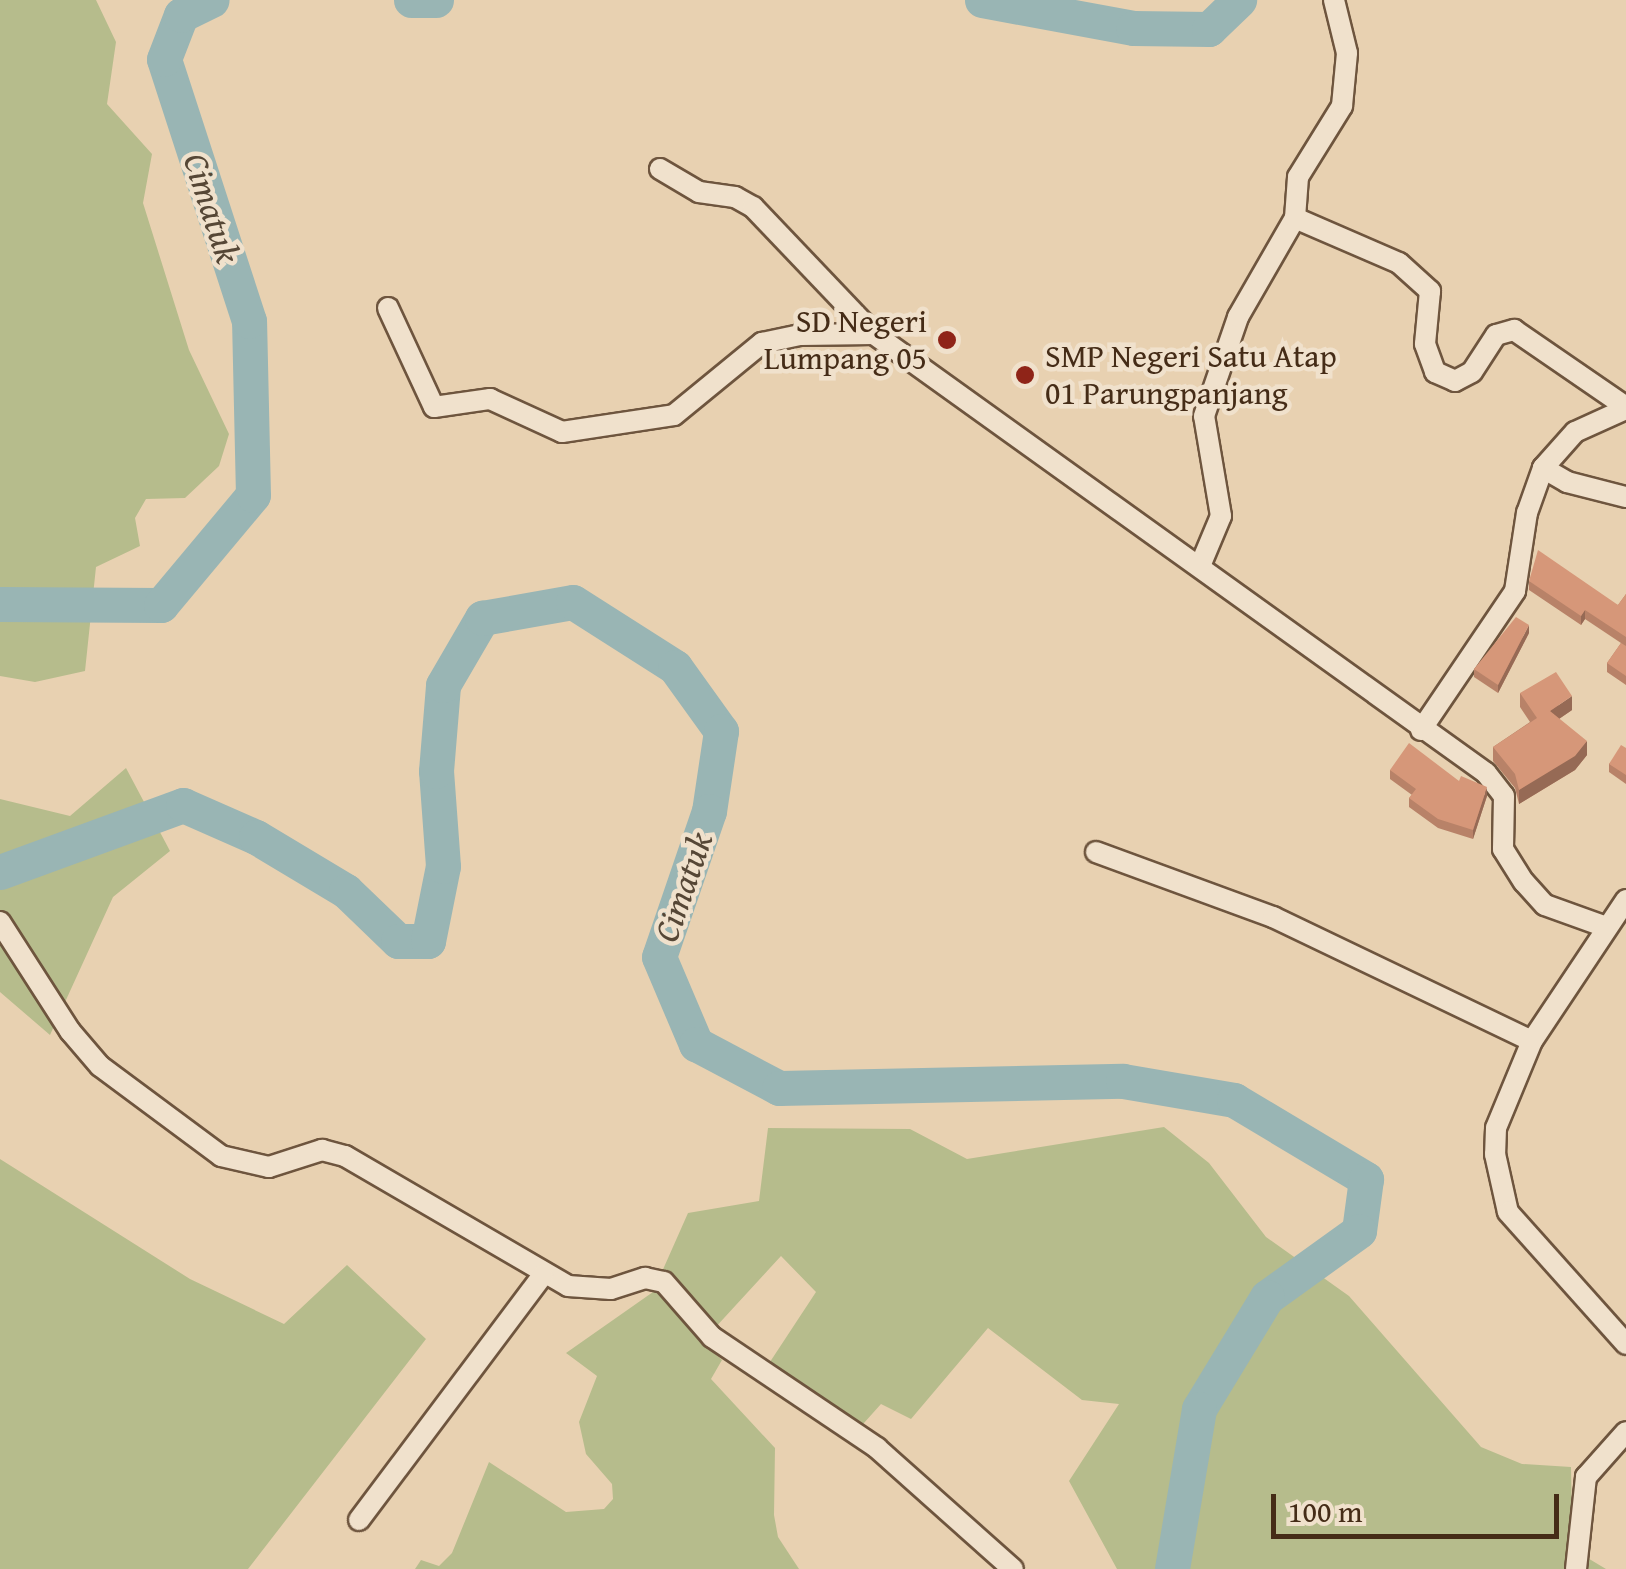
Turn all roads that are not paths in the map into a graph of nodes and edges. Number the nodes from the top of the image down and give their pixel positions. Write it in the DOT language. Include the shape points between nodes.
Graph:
graph roads {
  1 [pos="1334,0"];
  2 [pos="660,169"];
  3 [pos="1296,218"];
  4 [pos="388,308"];
  5 [pos="874,334"];
  6 [pos="1626,408"];
  7 [pos="1543,468"];
  8 [pos="1626,497"];
  9 [pos="1200,566"];
  10 [pos="1421,730"];
  11 [pos="1096,852"];
  12 [pos="1626,900"];
  13 [pos="0,922"];
  14 [pos="1606,927"];
  15 [pos="1532,1041"];
  16 [pos="542,1275"];
  17 [pos="1626,1344"];
  18 [pos="1626,1432"];
  19 [pos="359,1520"];
  20 [pos="1013,1569"];
  21 [pos="1576,1569"];
  1 -- 3 [label="street" via="1347,52 1342,106 1298,177"];
  2 -- 5 [label="street" via="700,192 735,197 752,208"];
  3 -- 6 [label="street" via="1398,263 1430,291 1424,344 1435,372 1455,381 1472,372 1496,335 1514,330"];
  3 -- 9 [label="street" via="1238,317 1204,416 1206,461 1221,516"];
  4 -- 5 [label="street" via="434,407 490,399 562,432 674,415 762,343"];
  5 -- 9 [label="street"];
  6 -- 7 [label="street" via="1575,432"];
  7 -- 8 [label="street" via="1567,482"];
  7 -- 10 [label="street" via="1524,528 1515,591"];
  9 -- 10 [label="street"];
  10 -- 14 [label="street" via="1486,773 1504,796 1503,849 1534,893 1545,904"];
  11 -- 15 [label="street" via="1273,916"];
  12 -- 14 [label="street"];
  13 -- 16 [label="street" via="100,1066 221,1156 269,1167 322,1150 345,1156"];
  14 -- 15 [label="street"];
  15 -- 17 [label="street" via="1496,1128 1501,1194 1529,1241"];
  16 -- 19 [label="street"];
  16 -- 20 [label="street" via="590,1289 646,1278 664,1282 712,1337 876,1448"];
  18 -- 21 [label="street" via="1586,1477"];
}
